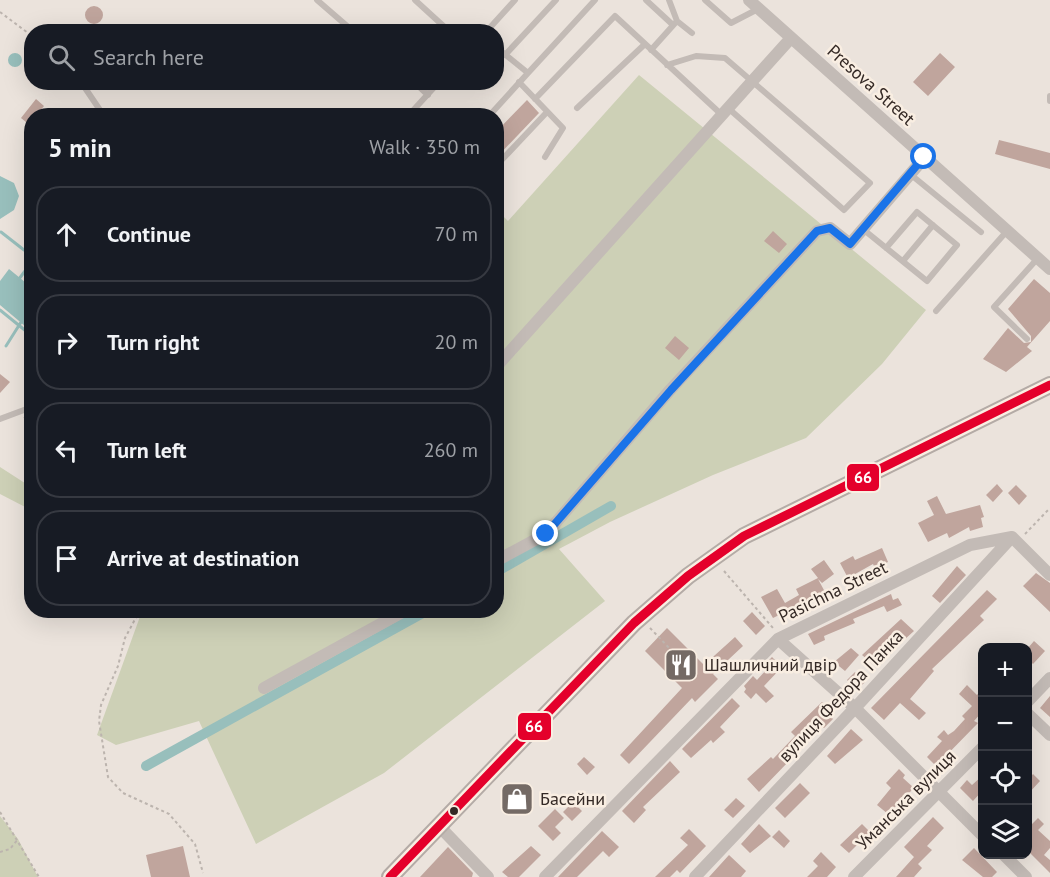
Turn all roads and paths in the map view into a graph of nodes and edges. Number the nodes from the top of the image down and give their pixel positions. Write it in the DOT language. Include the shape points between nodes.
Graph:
graph roads {
  1 [pos="317,0"];
  2 [pos="415,0"];
  3 [pos="515,0"];
  4 [pos="556,0"];
  5 [pos="595,0"];
  6 [pos="646,0"];
  7 [pos="669,0"];
  8 [pos="705,0"];
  9 [pos="749,0"];
  10 [pos="759,9"];
  11 [pos="0,12"];
  12 [pos="675,23"];
  13 [pos="345,24"];
  14 [pos="441,24"];
  15 [pos="493,24"];
  16 [pos="24,30"];
  17 [pos="693,33"];
  18 [pos="791,38"];
  19 [pos="645,44"];
  20 [pos="651,50"];
  21 [pos="506,55"];
  22 [pos="667,65"];
  23 [pos="528,74"];
  24 [pos="753,80"];
  25 [pos="519,82"];
  26 [pos="86,90"];
  27 [pos="423,90"];
  28 [pos="432,90"];
  29 [pos="428,94"];
  30 [pos="1050,96"];
  31 [pos="535,99"];
  32 [pos="1050,101"];
  33 [pos="99,108"];
  34 [pos="415,108"];
  35 [pos="496,108"];
  36 [pos="577,108"];
  37 [pos="548,112"];
  38 [pos="725,112"];
  39 [pos="544,157"];
  40 [pos="924,157"];
  41 [pos="504,158"];
  42 [pos="910,174"];
  43 [pos="933,225"];
  44 [pos="864,230"];
  45 [pos="1007,231"];
  46 [pos="981,232"];
  47 [pos="886,248"];
  48 [pos="1038,258"];
  49 [pos="903,261"];
  50 [pos="1050,269"];
  51 [pos="936,311"];
  52 [pos="1027,339"];
  53 [pos="504,358"];
  54 [pos="1050,385"];
  55 [pos="24,409"];
  56 [pos="0,419"];
  57 [pos="1050,508"];
  58 [pos="1014,540"];
  59 [pos="504,557"];
  60 [pos="724,571"];
  61 [pos="1050,574"];
  62 [pos="136,618"];
  63 [pos="391,618"];
  64 [pos="650,628"];
  65 [pos="778,639"];
  66 [pos="696,676"];
  67 [pos="1050,678"];
  68 [pos="264,688"];
  69 [pos="1032,697"];
  70 [pos="855,708"];
  71 [pos="1032,718"];
  72 [pos="1050,735"];
  73 [pos="979,751"];
  74 [pos="939,794"];
  75 [pos="0,812"];
  76 [pos="439,826"];
  77 [pos="978,831"];
  78 [pos="18,839"];
  79 [pos="0,852"];
  80 [pos="409,858"];
  81 [pos="1007,859"];
  82 [pos="39,877"];
  83 [pos="204,877"];
  84 [pos="390,877"];
  85 [pos="405,877"];
  86 [pos="488,877"];
  87 [pos="545,877"];
  88 [pos="695,877"];
  89 [pos="854,877"];
  90 [pos="1026,877"];
  1 -- 13 [label="lane"];
  2 -- 14 [label="lane"];
  3 -- 15 [label="lane"];
  4 -- 21 [label="lane"];
  5 -- 23 [label="lane"];
  6 -- 12 [label="lane"];
  7 -- 12 [label="lane"];
  8 -- 10 [label="lane" via="731,23"];
  9 -- 10 [label="street, Presova Street"];
  10 -- 18 [label="street, Presova Street"];
  11 -- 16 [label="path"];
  12 -- 17 [label="lane"];
  12 -- 20 [label="lane"];
  18 -- 24 [label="street"];
  18 -- 40 [label="street, Presova Street"];
  19 -- 20 [label="lane"];
  19 -- 31 [label="lane" via="615,16"];
  19 -- 36 [label="lane"];
  20 -- 22 [label="lane"];
  21 -- 23 [label="lane"];
  22 -- 24 [label="lane" via="696,56 725,58"];
  22 -- 38 [label="lane"];
  23 -- 25 [label="lane"];
  24 -- 38 [label="street"];
  24 -- 38 [label="lane" via="870,183 844,210"];
  25 -- 31 [label="lane"];
  25 -- 35 [label="lane"];
  26 -- 33 [label="lane"];
  27 -- 29 [label="lane"];
  28 -- 29 [label="lane"];
  29 -- 34 [label="lane"];
  30 -- 32 [label="lane"];
  31 -- 37 [label="lane"];
  37 -- 39 [label="lane" via="563,128"];
  37 -- 41 [label="lane"];
  38 -- 53 [label="street"];
  40 -- 42 [label="street"];
  40 -- 45 [label="street, Presova Street"];
  42 -- 44 [label="street"];
  42 -- 46 [label="lane"];
  43 -- 47 [label="lane" via="917,212"];
  43 -- 49 [label="lane"];
  43 -- 49 [label="lane" via="957,244 927,281"];
  44 -- 47 [label="lane"];
  44 -- 59 [label="street" via="850,244 830,228 817,231 546,534"];
  45 -- 48 [label="street, Presova Street"];
  45 -- 51 [label="lane"];
  47 -- 49 [label="lane"];
  48 -- 50 [label="street, Presova Street"];
  48 -- 52 [label="lane" via="994,307"];
  54 -- 76 [label="main road" via="744,536 688,576 634,623"];
  55 -- 56 [label="lane"];
  57 -- 58 [label="path"];
  58 -- 61 [label="street"];
  58 -- 65 [label="street, Pasichna Street" via="970,546"];
  58 -- 70 [label="street, вулиця Федора Панка"];
  60 -- 65 [label="path"];
  62 -- 83 [label="path" via="101,705 99,721 108,777 123,793 169,814 195,844"];
  63 -- 68 [label="street"];
  64 -- 66 [label="path"];
  65 -- 70 [label="street"];
  65 -- 87 [label="street, Pasichna Street"];
  67 -- 69 [label="street"];
  70 -- 74 [label="street"];
  70 -- 88 [label="street, вулиця Федора Панка"];
  71 -- 72 [label="street"];
  73 -- 74 [label="street, Уманська вулиця"];
  74 -- 77 [label="street"];
  74 -- 89 [label="street, Уманська вулиця"];
  75 -- 78 [label="path"];
  76 -- 80 [label="main road"];
  76 -- 86 [label="street"];
  78 -- 79 [label="path" via="10,849"];
  78 -- 82 [label="path"];
  80 -- 84 [label="main road"];
  80 -- 85 [label="lane"];
  81 -- 90 [label="street"];
}
